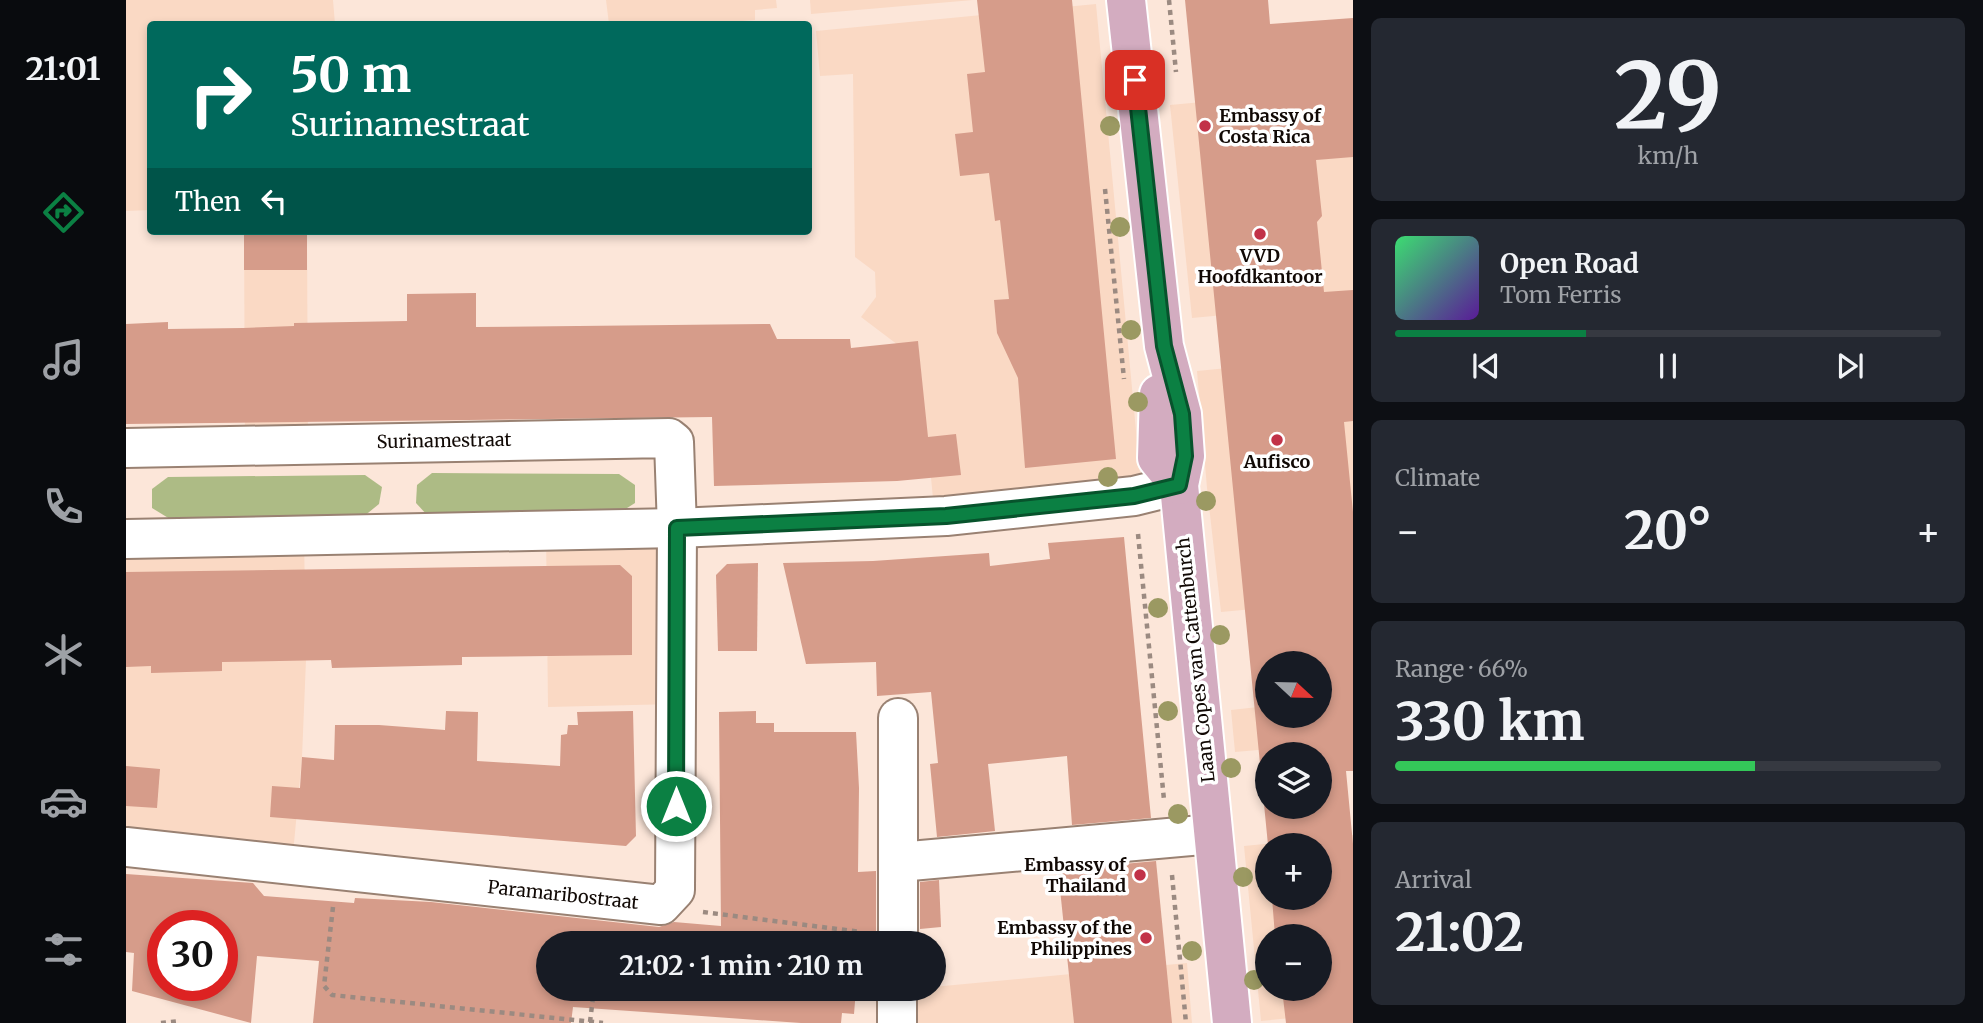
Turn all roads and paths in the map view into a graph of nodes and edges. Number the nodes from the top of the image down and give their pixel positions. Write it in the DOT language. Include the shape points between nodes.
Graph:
graph roads {
  1 [pos="1126,0"];
  2 [pos="126,448"];
  3 [pos="1179,485"];
  4 [pos="677,528"];
  5 [pos="126,539"];
  6 [pos="898,718"];
  7 [pos="1213,834"];
  8 [pos="126,846"];
  9 [pos="899,862"];
  10 [pos="336,871"];
  11 [pos="661,905"];
  12 [pos="854,931"];
  13 [pos="882,931"];
  14 [pos="593,1001"];
  15 [pos="897,1001"];
  16 [pos="180,1021"];
  17 [pos="590,1022"];
  18 [pos="161,1023"];
  19 [pos="603,1023"];
  20 [pos="897,1023"];
  21 [pos="1231,1023"];
  1 -- 3 [label="main road" via="1164,346 1156,415 1157,458"];
  2 -- 4 [label="street, Surinamestraat" via="670,438 674,442"];
  3 -- 4 [label="street" via="1134,496 946,516"];
  3 -- 7 [label="main road, Laan Copes van Cattenburch"];
  4 -- 5 [label="street"];
  4 -- 11 [label="street, Paramaribostraat" via="675,890"];
  6 -- 9 [label="street"];
  7 -- 9 [label="street"];
  7 -- 21 [label="main road, Laan Copes van Cattenburch"];
  8 -- 10 [label="street, Paramaribostraat"];
  9 -- 13 [label="street"];
  10 -- 11 [label="street, Paramaribostraat"];
  10 -- 17 [label="path" via="324,986 332,995"];
  11 -- 12 [label="path"];
  14 -- 17 [label="path"];
  15 -- 20 [label="street"];
  16 -- 18 [label="path"];
  17 -- 19 [label="path"];
}
